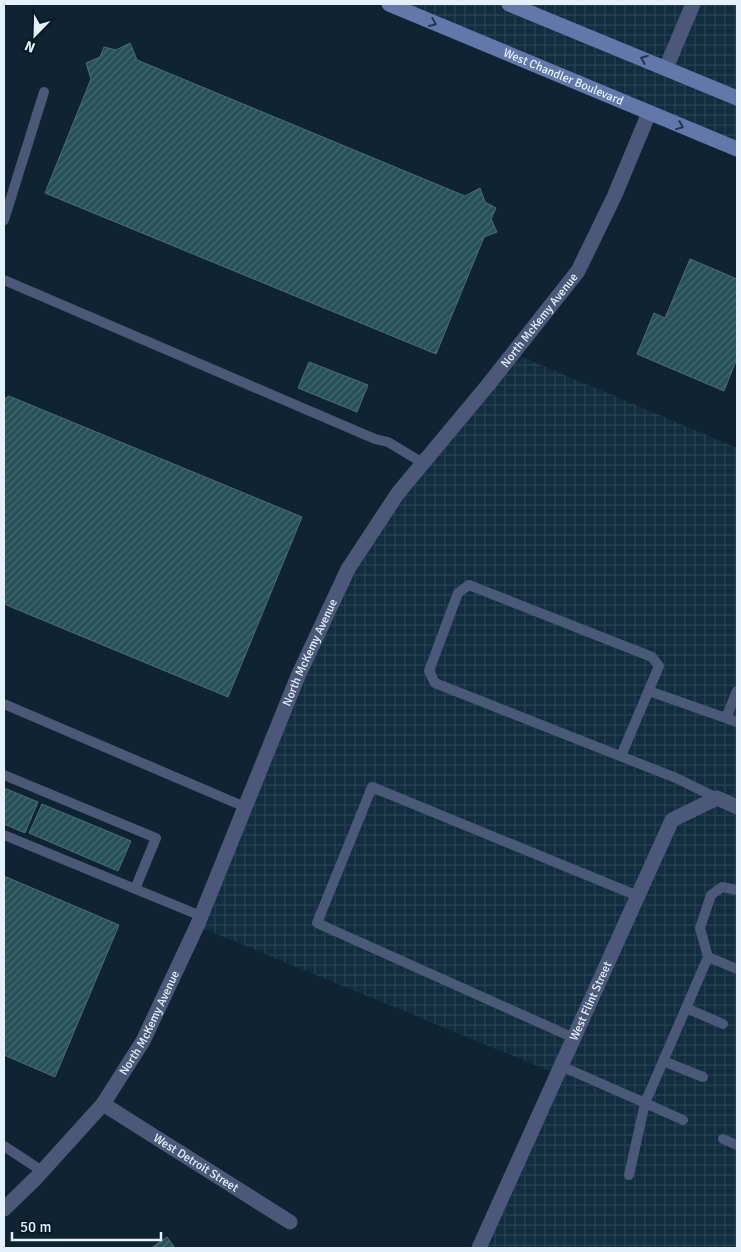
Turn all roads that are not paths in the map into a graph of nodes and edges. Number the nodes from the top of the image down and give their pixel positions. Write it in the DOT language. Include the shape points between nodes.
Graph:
graph roads {
  1 [pos="388,4"];
  2 [pos="509,4"];
  3 [pos="693,4"];
  4 [pos="666,68"];
  5 [pos="44,92"];
  6 [pos="737,98"];
  7 [pos="649,113"];
  8 [pos="737,148"];
  9 [pos="4,220"];
  10 [pos="4,280"];
  11 [pos="423,463"];
  12 [pos="648,690"];
  13 [pos="737,692"];
  14 [pos="4,704"];
  15 [pos="726,718"];
  16 [pos="737,722"];
  17 [pos="621,756"];
  18 [pos="4,775"];
  19 [pos="717,798"];
  20 [pos="245,807"];
  21 [pos="737,807"];
  22 [pos="4,835"];
  23 [pos="135,889"];
  24 [pos="737,890"];
  25 [pos="638,896"];
  26 [pos="201,916"];
  27 [pos="708,956"];
  28 [pos="737,969"];
  29 [pos="686,1008"];
  30 [pos="723,1024"];
  31 [pos="574,1038"];
  32 [pos="663,1061"];
  33 [pos="561,1066"];
  34 [pos="703,1077"];
  35 [pos="645,1103"];
  36 [pos="103,1104"];
  37 [pos="683,1120"];
  38 [pos="723,1138"];
  39 [pos="737,1145"];
  40 [pos="4,1146"];
  41 [pos="42,1171"];
  42 [pos="628,1175"];
  43 [pos="4,1209"];
  44 [pos="290,1222"];
  45 [pos="480,1248"];
  1 -- 7 [label="main road, West Chandler Boulevard, one-way"];
  4 -- 2 [label="main road, one-way"];
  3 -- 4 [label="street"];
  4 -- 6 [label="main road"];
  5 -- 9 [label="lane"];
  7 -- 8 [label="main road, West Chandler Boulevard, one-way"];
  7 -- 11 [label="street, North McKemy Avenue" via="614,197 578,271"];
  10 -- 11 [label="lane" via="388,442"];
  11 -- 20 [label="street, North McKemy Avenue" via="398,493 348,569 298,676"];
  12 -- 15 [label="lane"];
  12 -- 17 [label="lane"];
  12 -- 17 [label="lane" via="659,666 652,657 469,585 458,594 429,672 435,683"];
  13 -- 15 [label="lane"];
  14 -- 20 [label="lane"];
  15 -- 16 [label="lane"];
  17 -- 19 [label="lane"];
  18 -- 23 [label="lane" via="156,838"];
  19 -- 21 [label="street"];
  19 -- 25 [label="street, West Flint Street" via="672,820"];
  20 -- 26 [label="street, North McKemy Avenue"];
  22 -- 23 [label="lane"];
  23 -- 26 [label="lane"];
  24 -- 27 [label="lane" via="722,887 711,895 700,928"];
  25 -- 31 [label="street, West Flint Street"];
  25 -- 31 [label="lane" via="372,787 317,923"];
  26 -- 36 [label="street, North McKemy Avenue" via="143,1041"];
  27 -- 28 [label="lane"];
  27 -- 29 [label="lane"];
  29 -- 30 [label="lane"];
  29 -- 32 [label="lane"];
  31 -- 33 [label="street, West Flint Street"];
  32 -- 34 [label="lane"];
  32 -- 35 [label="lane"];
  33 -- 35 [label="lane"];
  33 -- 45 [label="street, West Flint Street"];
  35 -- 37 [label="lane"];
  35 -- 42 [label="lane"];
  36 -- 41 [label="street, North McKemy Avenue"];
  36 -- 44 [label="street, West Detroit Street"];
  38 -- 39 [label="lane"];
  40 -- 41 [label="lane"];
  41 -- 43 [label="street, North McKemy Avenue"];
}
